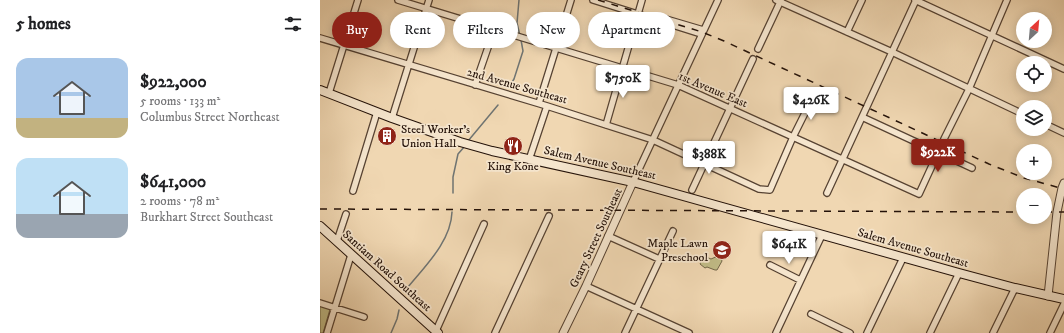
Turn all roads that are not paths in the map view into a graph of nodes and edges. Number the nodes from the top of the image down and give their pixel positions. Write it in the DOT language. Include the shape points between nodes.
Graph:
graph roads {
  1 [pos="358,0"];
  2 [pos="398,0"];
  3 [pos="429,0"];
  4 [pos="571,0"];
  5 [pos="593,0"];
  6 [pos="605,0"];
  7 [pos="642,0"];
  8 [pos="718,0"];
  9 [pos="862,0"];
  10 [pos="915,0"];
  11 [pos="1007,0"];
  12 [pos="779,1"];
  13 [pos="426,8"];
  14 [pos="354,12"];
  15 [pos="568,12"];
  16 [pos="638,12"];
  17 [pos="453,17"];
  18 [pos="675,24"];
  19 [pos="702,32"];
  20 [pos="847,32"];
  21 [pos="992,35"];
  22 [pos="320,38"];
  23 [pos="332,42"];
  24 [pos="343,48"];
  25 [pos="354,48"];
  26 [pos="488,48"];
  27 [pos="557,48"];
  28 [pos="628,48"];
  29 [pos="758,49"];
  30 [pos="892,52"];
  31 [pos="753,59"];
  32 [pos="408,65"];
  33 [pos="622,68"];
  34 [pos="1064,69"];
  35 [pos="475,85"];
  36 [pos="678,85"];
  37 [pos="969,89"];
  38 [pos="320,90"];
  39 [pos="329,93"];
  40 [pos="813,97"];
  41 [pos="539,103"];
  42 [pos="547,106"];
  43 [pos="730,108"];
  44 [pos="1016,111"];
  45 [pos="377,112"];
  46 [pos="862,117"];
  47 [pos="392,118"];
  48 [pos="606,126"];
  49 [pos="1052,127"];
  50 [pos="1064,133"];
  51 [pos="793,137"];
  52 [pos="653,140"];
  53 [pos="938,152"];
  54 [pos="842,159"];
  55 [pos="529,160"];
  56 [pos="704,163"];
  57 [pos="972,168"];
  58 [pos="633,182"];
  59 [pos="1064,183"];
  60 [pos="692,190"];
  61 [pos="353,191"];
  62 [pos="827,193"];
  63 [pos="346,214"];
  64 [pos="549,216"];
  65 [pos="484,224"];
  66 [pos="320,226"];
  67 [pos="673,231"];
  68 [pos="822,235"];
  69 [pos="608,236"];
  70 [pos="337,241"];
  71 [pos="351,254"];
  72 [pos="903,258"];
  73 [pos="659,259"];
  74 [pos="770,265"];
  75 [pos="958,273"];
  76 [pos="800,280"];
  77 [pos="586,286"];
  78 [pos="1015,288"];
  79 [pos="1048,296"];
  80 [pos="1064,299"];
  81 [pos="320,303"];
  82 [pos="1064,304"];
  83 [pos="334,307"];
  84 [pos="636,309"];
  85 [pos="811,314"];
  86 [pos="364,317"];
  87 [pos="836,326"];
  88 [pos="436,332"];
  89 [pos="327,333"];
  90 [pos="494,333"];
  91 [pos="563,333"];
  92 [pos="625,333"];
  93 [pos="689,333"];
  94 [pos="776,333"];
  95 [pos="832,333"];
  96 [pos="850,333"];
  97 [pos="867,333"];
  98 [pos="930,333"];
  99 [pos="993,333"];
  100 [pos="1050,333"];
  1 -- 14 [label="street"];
  2 -- 13 [label="street, 1st Avenue East"];
  3 -- 13 [label="street"];
  4 -- 15 [label="street"];
  5 -- 16 [label="street"];
  6 -- 16 [label="street"];
  7 -- 16 [label="street"];
  8 -- 19 [label="street, Geary Street Southeast"];
  9 -- 20 [label="street"];
  10 -- 21 [label="street"];
  10 -- 30 [label="street"];
  11 -- 21 [label="street"];
  12 -- 20 [label="street"];
  12 -- 29 [label="street"];
  13 -- 17 [label="street, 1st Avenue East"];
  13 -- 32 [label="street"];
  18 -- 19 [label="street"];
  19 -- 36 [label="street, Geary Street Southeast"];
  20 -- 30 [label="street"];
  21 -- 34 [label="street"];
  21 -- 37 [label="street"];
  22 -- 23 [label="street, 2nd Avenue Southeast"];
  24 -- 39 [label="street"];
  25 -- 32 [label="street, 2nd Avenue Southeast"];
  26 -- 35 [label="street"];
  27 -- 33 [label="street, 1st Avenue East"];
  27 -- 41 [label="street"];
  28 -- 33 [label="street"];
  30 -- 37 [label="street"];
  30 -- 46 [label="street"];
  31 -- 43 [label="street"];
  32 -- 35 [label="street, 2nd Avenue Southeast"];
  32 -- 47 [label="street"];
  33 -- 36 [label="street, 1st Avenue East"];
  33 -- 48 [label="street"];
  35 -- 41 [label="street, 2nd Avenue Southeast"];
  36 -- 43 [label="street, 1st Avenue East"];
  36 -- 52 [label="street, Geary Street Southeast"];
  37 -- 44 [label="street"];
  37 -- 53 [label="street"];
  38 -- 39 [label="main road, Salem Avenue Southeast"];
  39 -- 45 [label="main road, Salem Avenue Southeast"];
  40 -- 51 [label="street"];
  41 -- 42 [label="street, 2nd Avenue Southeast"];
  42 -- 48 [label="street, 2nd Avenue Southeast"];
  42 -- 55 [label="street"];
  43 -- 51 [label="street, 1st Avenue East"];
  43 -- 56 [label="street"];
  45 -- 47 [label="main road, Salem Avenue Southeast"];
  45 -- 61 [label="street"];
  46 -- 53 [label="street"];
  46 -- 54 [label="street"];
  47 -- 55 [label="main road, Salem Avenue Southeast" via="460,142"];
  48 -- 52 [label="street, 2nd Avenue Southeast"];
  49 -- 50 [label="street"];
  51 -- 54 [label="street, 1st Avenue East"];
  51 -- 56 [label="street, 2nd Avenue Southeast" via="770,190 759,189"];
  52 -- 56 [label="street, 2nd Avenue Southeast"];
  52 -- 58 [label="street, Geary Street Southeast"];
  53 -- 54 [label="street, 1st Avenue East" via="919,194"];
  53 -- 57 [label="street"];
  54 -- 62 [label="street"];
  55 -- 58 [label="main road, Salem Avenue Southeast"];
  56 -- 60 [label="street"];
  58 -- 68 [label="main road, Salem Avenue Southeast"];
  58 -- 69 [label="street, Geary Street Southeast"];
  59 -- 79 [label="street" via="1057,212"];
  63 -- 70 [label="street"];
  64 -- 90 [label="street"];
  65 -- 88 [label="street"];
  66 -- 70 [label="main road, Santiam Road Southeast"];
  67 -- 73 [label="street"];
  68 -- 72 [label="main road, Salem Avenue Southeast"];
  68 -- 76 [label="street"];
  69 -- 73 [label="street"];
  69 -- 77 [label="street, Geary Street Southeast"];
  70 -- 71 [label="main road, Santiam Road Southeast"];
  71 -- 83 [label="street"];
  71 -- 88 [label="main road, Santiam Road Southeast"];
  72 -- 75 [label="main road, Salem Avenue Southeast"];
  72 -- 97 [label="street"];
  73 -- 84 [label="street"];
  74 -- 76 [label="street"];
  75 -- 78 [label="main road, Salem Avenue Southeast"];
  75 -- 98 [label="street"];
  76 -- 94 [label="street"];
  77 -- 84 [label="street"];
  77 -- 91 [label="street, Geary Street Southeast"];
  78 -- 79 [label="main road, Salem Avenue Southeast"];
  78 -- 99 [label="street"];
  79 -- 80 [label="main road, Salem Avenue Southeast"];
  81 -- 83 [label="street"];
  82 -- 100 [label="street"];
  83 -- 86 [label="street"];
  83 -- 89 [label="street"];
  84 -- 92 [label="street"];
  84 -- 93 [label="street"];
  85 -- 87 [label="street"];
  87 -- 95 [label="street"];
  87 -- 96 [label="street"];
}
